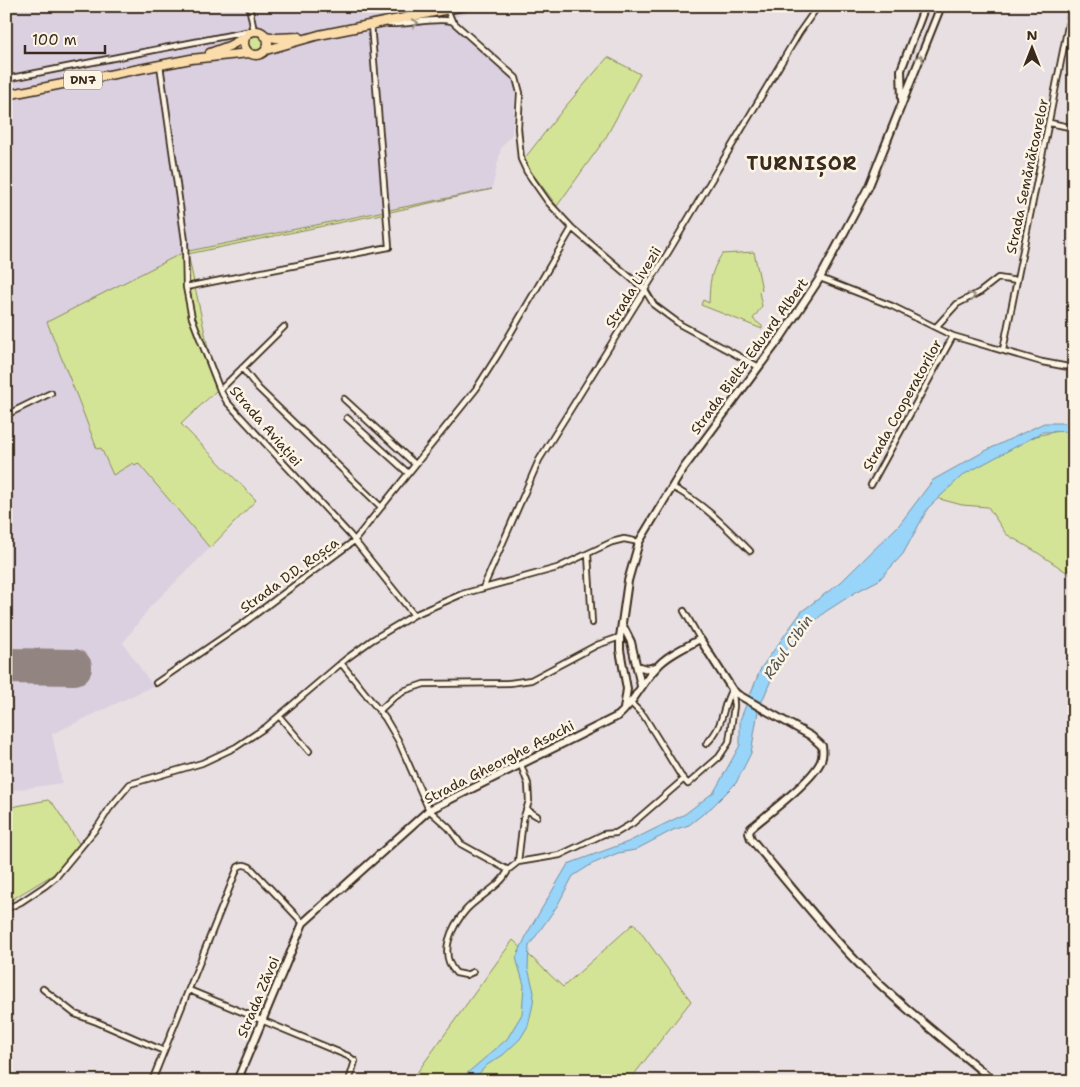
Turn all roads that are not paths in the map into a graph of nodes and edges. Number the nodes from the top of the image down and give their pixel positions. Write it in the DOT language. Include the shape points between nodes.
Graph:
graph roads {
  1 [pos="249,6"];
  2 [pos="464,6"];
  3 [pos="818,6"];
  4 [pos="925,6"];
  5 [pos="941,6"];
  6 [pos="962,6"];
  7 [pos="975,6"];
  8 [pos="1072,6"];
  9 [pos="446,9"];
  10 [pos="452,21"];
  11 [pos="374,23"];
  12 [pos="253,31"];
  13 [pos="319,35"];
  14 [pos="242,36"];
  15 [pos="266,36"];
  16 [pos="266,50"];
  17 [pos="248,53"];
  18 [pos="191,59"];
  19 [pos="160,65"];
  20 [pos="6,79"];
  21 [pos="6,95"];
  22 [pos="902,103"];
  23 [pos="1050,123"];
  24 [pos="1074,128"];
  25 [pos="572,228"];
  26 [pos="820,278"];
  27 [pos="1016,282"];
  28 [pos="186,287"];
  29 [pos="645,290"];
  30 [pos="284,327"];
  31 [pos="936,327"];
  32 [pos="953,336"];
  33 [pos="1003,350"];
  34 [pos="759,367"];
  35 [pos="242,368"];
  36 [pos="1074,368"];
  37 [pos="220,390"];
  38 [pos="51,393"];
  39 [pos="344,399"];
  40 [pos="6,414"];
  41 [pos="347,418"];
  42 [pos="415,464"];
  43 [pos="408,473"];
  44 [pos="871,485"];
  45 [pos="672,487"];
  46 [pos="381,507"];
  47 [pos="354,541"];
  48 [pos="640,542"];
  49 [pos="750,551"];
  50 [pos="588,554"];
  51 [pos="484,588"];
  52 [pos="684,611"];
  53 [pos="414,615"];
  54 [pos="592,623"];
  55 [pos="622,623"];
  56 [pos="620,637"];
  57 [pos="700,639"];
  58 [pos="341,663"];
  59 [pos="637,666"];
  60 [pos="657,666"];
  61 [pos="156,683"];
  62 [pos="641,686"];
  63 [pos="732,689"];
  64 [pos="631,703"];
  65 [pos="380,711"];
  66 [pos="623,712"];
  67 [pos="279,716"];
  68 [pos="719,728"];
  69 [pos="731,730"];
  70 [pos="706,744"];
  71 [pos="309,751"];
  72 [pos="521,765"];
  73 [pos="684,779"];
  74 [pos="429,810"];
  75 [pos="527,810"];
  76 [pos="537,816"];
  77 [pos="518,862"];
  78 [pos="508,870"];
  79 [pos="6,909"];
  80 [pos="303,922"];
  81 [pos="473,972"];
  82 [pos="44,989"];
  83 [pos="189,990"];
  84 [pos="261,1021"];
  85 [pos="164,1051"];
  86 [pos="238,1078"];
  87 [pos="152,1081"];
  88 [pos="253,1081"];
  89 [pos="349,1081"];
  90 [pos="994,1081"];
  1 -- 12 [label="street"];
  2 -- 9 [label="main road, DN7"];
  3 -- 29 [label="street, Strada Livezii"];
  4 -- 22 [label="street" via="901,70"];
  22 -- 5 [label="street, Strada Bieltz Eduard Albert, one-way"];
  6 -- 7 [label="street"];
  8 -- 23 [label="street, Strada Semănătoarelor"];
  9 -- 10 [label="street"];
  9 -- 11 [label="main road, DN7"];
  11 -- 10 [label="street, one-way"];
  10 -- 25 [label="street" via="516,78 520,93 518,128 521,159 526,172 548,202"];
  11 -- 13 [label="main road, DN7"];
  11 -- 28 [label="street" via="389,247"];
  12 -- 14 [label="main road, DN7"];
  12 -- 15 [label="main road, DN7"];
  13 -- 15 [label="main road, DN7"];
  13 -- 16 [label="main road, DN7"];
  14 -- 17 [label="main road"];
  14 -- 18 [label="main road, DN7" via="229,46"];
  14 -- 20 [label="street"];
  15 -- 16 [label="main road"];
  16 -- 17 [label="main road, DN7" via="259,54"];
  17 -- 18 [label="main road, DN7"];
  18 -- 19 [label="main road, DN7"];
  19 -- 21 [label="main road, DN7"];
  19 -- 28 [label="street, Strada Aviației" via="185,241"];
  22 -- 26 [label="street, Strada Bieltz Eduard Albert" via="869,186"];
  23 -- 24 [label="street"];
  23 -- 27 [label="street, Strada Semănătoarelor"];
  25 -- 29 [label="street"];
  25 -- 42 [label="street, Strada D.D. Roșca" via="500,353"];
  26 -- 31 [label="street"];
  26 -- 34 [label="street, Strada Bieltz Eduard Albert"];
  31 -- 27 [label="street, one-way" via="957,304 998,278"];
  27 -- 33 [label="street, Strada Semănătoarelor"];
  28 -- 37 [label="street, Strada Aviației" via="192,318"];
  29 -- 34 [label="street" via="654,305 681,325"];
  29 -- 51 [label="street, Strada Livezii" via="539,460"];
  30 -- 35 [label="street"];
  31 -- 32 [label="street"];
  32 -- 33 [label="street"];
  32 -- 44 [label="street, Strada Cooperatorilor"];
  33 -- 36 [label="street"];
  34 -- 45 [label="street, Strada Bieltz Eduard Albert"];
  35 -- 37 [label="street"];
  35 -- 46 [label="street" via="258,388"];
  37 -- 47 [label="street, Strada Aviației" via="227,402"];
  38 -- 40 [label="street"];
  39 -- 42 [label="street"];
  41 -- 43 [label="street"];
  42 -- 43 [label="street, Strada D.D. Roșca"];
  43 -- 46 [label="street, Strada D.D. Roșca"];
  45 -- 48 [label="street, Strada Bieltz Eduard Albert"];
  45 -- 49 [label="street" via="705,509"];
  46 -- 47 [label="street, Strada D.D. Roșca"];
  47 -- 53 [label="street, Strada Aviației"];
  47 -- 61 [label="street, Strada D.D. Roșca"];
  48 -- 50 [label="street" via="619,540"];
  48 -- 55 [label="street, Strada Bieltz Eduard Albert" via="631,568"];
  50 -- 51 [label="street" via="556,568"];
  50 -- 54 [label="street"];
  51 -- 53 [label="street"];
  52 -- 57 [label="street"];
  53 -- 58 [label="street"];
  55 -- 56 [label="street, Strada Bieltz Eduard Albert"];
  55 -- 59 [label="street"];
  56 -- 65 [label="street" via="597,645 531,680 424,684 400,694"];
  56 -- 66 [label="street, Strada Bieltz Eduard Albert" via="628,695"];
  57 -- 60 [label="street"];
  57 -- 63 [label="street"];
  58 -- 65 [label="street"];
  58 -- 67 [label="street"];
  59 -- 60 [label="street" via="647,669"];
  59 -- 62 [label="street"];
  60 -- 62 [label="street, Strada Gheorghe Asachi"];
  62 -- 64 [label="street, Strada Gheorghe Asachi"];
  63 -- 68 [label="street"];
  63 -- 69 [label="street"];
  63 -- 90 [label="street" via="743,699 822,746 820,764 809,778 751,828 750,839 856,961"];
  64 -- 66 [label="street, Strada Gheorghe Asachi"];
  64 -- 73 [label="street" via="644,716"];
  65 -- 74 [label="street" via="398,740"];
  66 -- 72 [label="street, Strada Gheorghe Asachi"];
  67 -- 71 [label="street"];
  67 -- 79 [label="street" via="250,738 219,755 179,771 130,784 56,877"];
  68 -- 69 [label="street"];
  68 -- 70 [label="street"];
  69 -- 73 [label="street" via="726,748 688,784"];
  72 -- 74 [label="street, Strada Gheorghe Asachi"];
  72 -- 75 [label="street" via="528,784"];
  73 -- 77 [label="street" via="633,823 616,833 604,834 560,855"];
  74 -- 78 [label="street" via="462,844"];
  74 -- 80 [label="street, Strada Gheorghe Asachi"];
  75 -- 76 [label="street"];
  75 -- 77 [label="street"];
  77 -- 78 [label="street"];
  78 -- 81 [label="street" via="503,879 466,910 447,945 447,958 453,969 460,975"];
  80 -- 83 [label="street" via="250,867 241,865"];
  80 -- 84 [label="street, Strada Zăvoi"];
  82 -- 85 [label="street" via="75,1014"];
  83 -- 84 [label="street"];
  83 -- 85 [label="street"];
  84 -- 86 [label="street, Strada Zăvoi"];
  84 -- 89 [label="street" via="348,1056 355,1061"];
  85 -- 87 [label="street"];
  86 -- 88 [label="street"];
}
